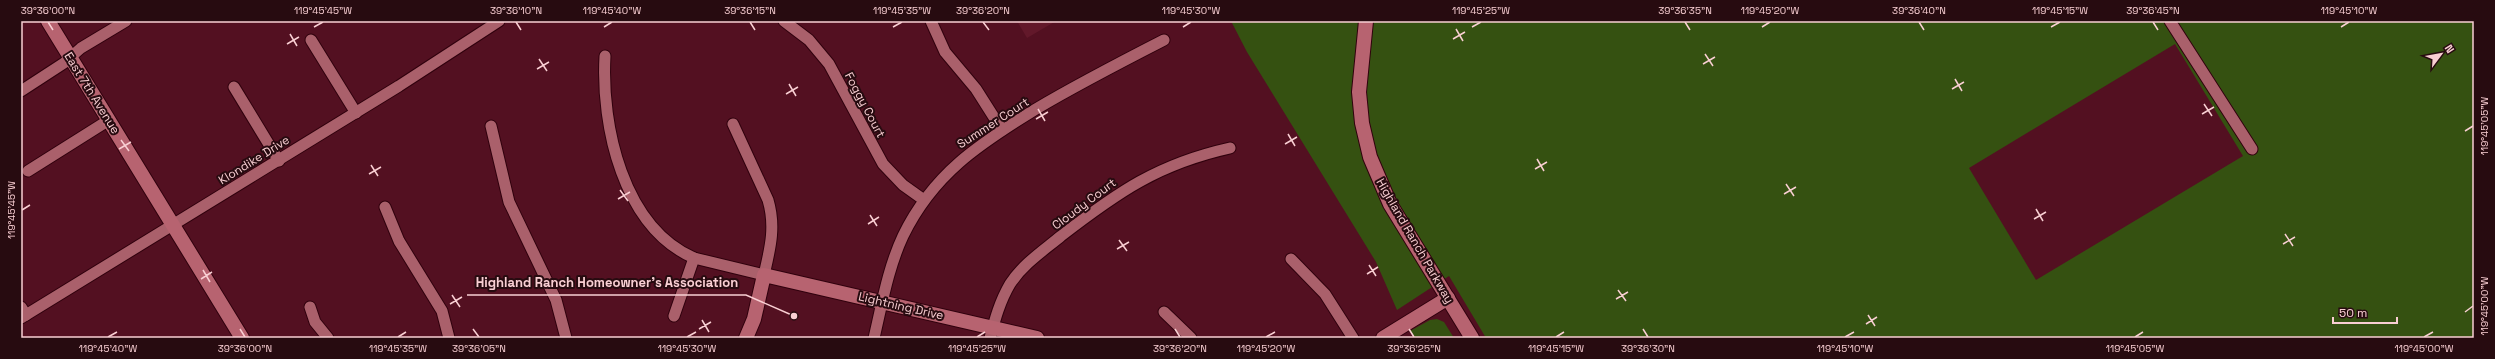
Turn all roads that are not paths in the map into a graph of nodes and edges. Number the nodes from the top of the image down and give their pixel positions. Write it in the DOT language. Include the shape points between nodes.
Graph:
graph roads {
  1 [pos="48,21"];
  2 [pos="126,21"];
  3 [pos="499,21"];
  4 [pos="784,21"];
  5 [pos="931,21"];
  6 [pos="1366,21"];
  7 [pos="2170,21"];
  8 [pos="311,40"];
  9 [pos="1164,40"];
  10 [pos="605,56"];
  11 [pos="70,58"];
  12 [pos="234,87"];
  13 [pos="21,91"];
  14 [pos="356,113"];
  15 [pos="109,120"];
  16 [pos="733,124"];
  17 [pos="491,126"];
  18 [pos="1002,130"];
  19 [pos="1230,148"];
  20 [pos="2252,148"];
  21 [pos="279,160"];
  22 [pos="28,171"];
  23 [pos="924,200"];
  24 [pos="386,207"];
  25 [pos="174,226"];
  26 [pos="694,258"];
  27 [pos="1291,259"];
  28 [pos="764,275"];
  29 [pos="1448,298"];
  30 [pos="882,302"];
  31 [pos="310,308"];
  32 [pos="1164,312"];
  33 [pos="23,313"];
  34 [pos="674,316"];
  35 [pos="991,333"];
  36 [pos="242,338"];
  37 [pos="328,338"];
  38 [pos="449,338"];
  39 [pos="566,338"];
  40 [pos="746,338"];
  41 [pos="874,338"];
  42 [pos="1037,338"];
  43 [pos="1192,338"];
  44 [pos="1353,338"];
  45 [pos="1383,338"];
  46 [pos="1472,338"];
  1 -- 11 [label="main road, East 7th Avenue"];
  2 -- 11 [label="street" via="81,48"];
  3 -- 14 [label="street, Klondike Drive"];
  4 -- 23 [label="street, Foggy Court" via="809,40 829,64 883,164 903,185"];
  5 -- 18 [label="street" via="945,52 976,89"];
  6 -- 29 [label="main road, Highland Ranch Parkway" via="1359,92 1362,123 1370,157 1390,204"];
  7 -- 20 [label="street"];
  8 -- 14 [label="street"];
  9 -- 18 [label="street, Summer Court" via="1085,80"];
  10 -- 26 [label="street" via="604,98 607,122 626,183 637,203 664,239"];
  11 -- 13 [label="street"];
  11 -- 15 [label="main road, East 7th Avenue"];
  12 -- 21 [label="street"];
  14 -- 21 [label="street, Klondike Drive"];
  15 -- 22 [label="street"];
  15 -- 25 [label="main road, East 7th Avenue"];
  16 -- 28 [label="street" via="772,213 772,240"];
  17 -- 39 [label="street" via="509,202 556,300"];
  18 -- 23 [label="street, Summer Court" via="963,157"];
  19 -- 35 [label="street, Cloudy Court" via="1171,165 1107,201 1019,272 1002,298"];
  21 -- 25 [label="street, Klondike Drive"];
  23 -- 30 [label="street, Summer Court" via="894,258"];
  24 -- 38 [label="street" via="399,241 442,311"];
  25 -- 33 [label="street, Klondike Drive"];
  25 -- 36 [label="main road, East 7th Avenue"];
  26 -- 28 [label="street"];
  26 -- 34 [label="street"];
  27 -- 44 [label="street" via="1325,294"];
  28 -- 30 [label="main road, Lightning Drive"];
  28 -- 40 [label="main road" via="754,319"];
  29 -- 45 [label="main road"];
  29 -- 46 [label="main road, Highland Ranch Parkway"];
  30 -- 35 [label="main road, Lightning Drive"];
  30 -- 41 [label="street, Summer Court"];
  31 -- 37 [label="street" via="315,322"];
  32 -- 43 [label="street"];
  35 -- 42 [label="main road, Lightning Drive"];
}
